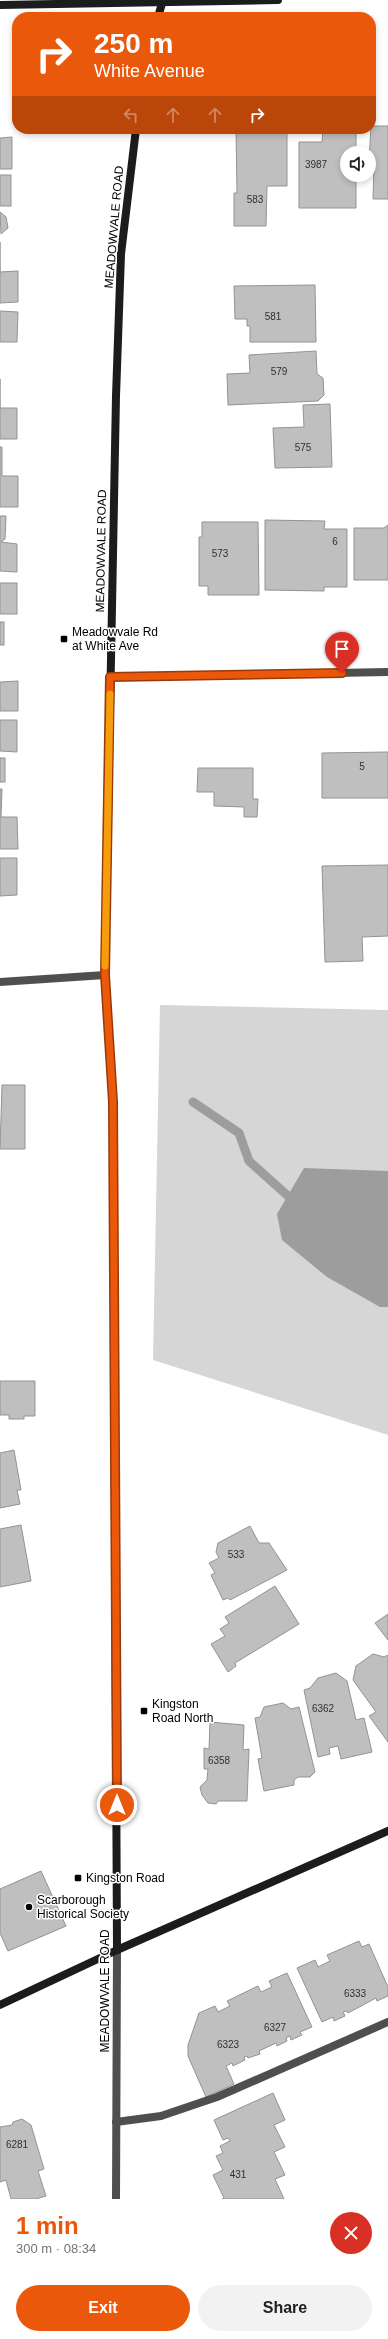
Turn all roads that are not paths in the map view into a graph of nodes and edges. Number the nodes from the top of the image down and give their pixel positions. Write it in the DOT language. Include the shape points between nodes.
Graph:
graph roads {
  1 [pos="278,0"];
  2 [pos="163,1"];
  3 [pos="0,5"];
  4 [pos="160,12"];
  5 [pos="135,134"];
  6 [pos="388,672"];
  7 [pos="110,677"];
  8 [pos="105,975"];
  9 [pos="0,982"];
  10 [pos="388,1831"];
  11 [pos="117,1950"];
  12 [pos="0,2005"];
  13 [pos="388,2022"];
  14 [pos="116,2122"];
  15 [pos="116,2199"];
  1 -- 2 [label="street"];
  2 -- 3 [label="street"];
  2 -- 4 [label="street"];
  5 -- 7 [label="street, MEADOWVALE ROAD" via="120,254"];
  6 -- 7 [label="street"];
  7 -- 8 [label="street, MEADOWVALE ROAD"];
  8 -- 9 [label="street"];
  8 -- 11 [label="street, MEADOWVALE ROAD" via="113,1102"];
  10 -- 11 [label="street"];
  11 -- 12 [label="street"];
  11 -- 14 [label="street, MEADOWVALE ROAD"];
  13 -- 14 [label="street" via="217,2097 161,2116"];
  14 -- 15 [label="street, MEADOWVALE ROAD"];
}
